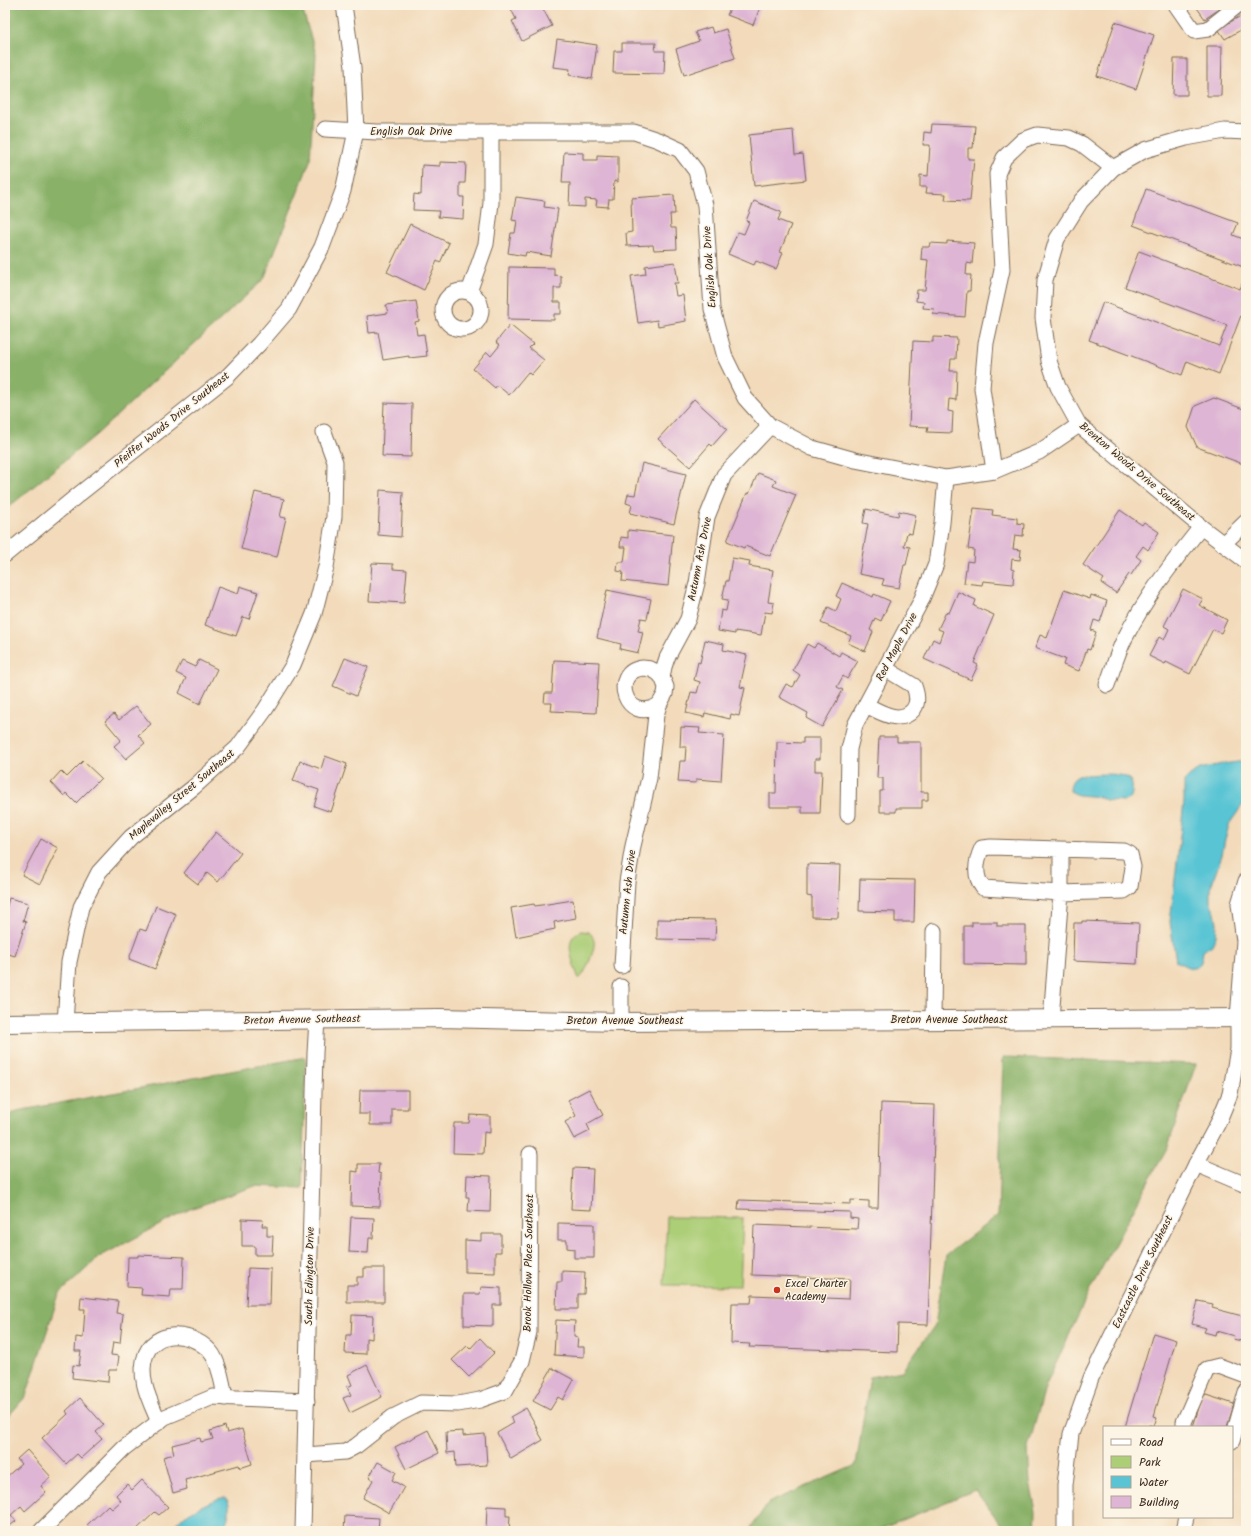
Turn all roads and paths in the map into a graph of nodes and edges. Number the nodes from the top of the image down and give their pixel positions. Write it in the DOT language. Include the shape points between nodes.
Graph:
graph roads {
  1 [pos="344,5"];
  2 [pos="1176,5"];
  3 [pos="1238,5"];
  4 [pos="325,129"];
  5 [pos="356,131"];
  6 [pos="492,132"];
  7 [pos="1246,132"];
  8 [pos="1114,168"];
  9 [pos="469,292"];
  10 [pos="1080,425"];
  11 [pos="770,426"];
  12 [pos="324,432"];
  13 [pos="994,471"];
  14 [pos="946,478"];
  15 [pos="1246,522"];
  16 [pos="1201,527"];
  17 [pos="1223,544"];
  18 [pos="5,555"];
  19 [pos="1246,561"];
  20 [pos="667,658"];
  21 [pos="645,668"];
  22 [pos="886,669"];
  23 [pos="662,677"];
  24 [pos="1107,684"];
  25 [pos="866,705"];
  26 [pos="652,707"];
  27 [pos="848,815"];
  28 [pos="1061,850"];
  29 [pos="1246,881"];
  30 [pos="1061,893"];
  31 [pos="934,932"];
  32 [pos="1245,940"];
  33 [pos="622,966"];
  34 [pos="620,987"];
  35 [pos="1242,1018"];
  36 [pos="1051,1019"];
  37 [pos="317,1020"];
  38 [pos="933,1020"];
  39 [pos="621,1022"];
  40 [pos="5,1023"];
  41 [pos="65,1023"];
  42 [pos="530,1154"];
  43 [pos="1196,1164"];
  44 [pos="1246,1184"];
  45 [pos="1246,1376"];
  46 [pos="1246,1392"];
  47 [pos="225,1398"];
  48 [pos="307,1401"];
  49 [pos="159,1422"];
  50 [pos="1184,1426"];
  51 [pos="1233,1438"];
  52 [pos="306,1455"];
  53 [pos="1186,1518"];
  54 [pos="41,1531"];
  55 [pos="303,1531"];
  56 [pos="1065,1531"];
  57 [pos="1183,1531"];
  1 -- 5 [label="street, Pfeiffer Woods Drive Southeast" via="353,67"];
  2 -- 3 [label="street" via="1194,31 1208,29"];
  4 -- 5 [label="street, English Oak Drive"];
  5 -- 6 [label="street, English Oak Drive"];
  5 -- 18 [label="street, Pfeiffer Woods Drive Southeast" via="343,191 322,248 289,309 228,377"];
  6 -- 9 [label="street" via="491,203 486,244"];
  6 -- 11 [label="street, English Oak Drive" via="634,132 680,150 696,171 705,205 712,309 725,357 745,398"];
  7 -- 8 [label="street, Brenton Woods Drive Southeast" via="1225,131 1186,138 1145,150"];
  8 -- 10 [label="street, Brenton Woods Drive Southeast" via="1081,201 1057,239 1045,280 1043,318 1049,361 1058,387"];
  8 -- 13 [label="street" via="1082,144 1069,138 1037,135 1018,144 1004,158 997,174 1002,270 986,342 982,388"];
  10 -- 13 [label="street, English Oak Drive" via="1039,452"];
  10 -- 16 [label="street, Brenton Woods Drive Southeast"];
  11 -- 14 [label="street, English Oak Drive" via="812,448 855,460"];
  11 -- 20 [label="street, Autumn Ash Drive" via="724,475 707,517 697,583 688,619"];
  12 -- 41 [label="street, Maplevalley Street Southeast" via="335,462 334,517 326,568 314,614 293,665 238,747 194,787 131,837 99,872 81,907 69,962"];
  13 -- 14 [label="street, English Oak Drive"];
  14 -- 22 [label="street, Red Maple Drive" via="936,564 921,601"];
  15 -- 17 [label="street"];
  16 -- 17 [label="street, Brenton Woods Drive Southeast"];
  16 -- 24 [label="street" via="1170,565 1144,604 1124,640"];
  17 -- 19 [label="street, Brenton Woods Drive Southeast"];
  20 -- 21 [label="street"];
  20 -- 23 [label="street, Autumn Ash Drive"];
  21 -- 23 [label="street" via="658,672"];
  21 -- 26 [label="street" via="638,669 628,676 624,689 628,702 639,709"];
  22 -- 25 [label="street, Red Maple Drive"];
  22 -- 25 [label="street" via="914,686 917,705 909,715 897,718"];
  23 -- 26 [label="street, Autumn Ash Drive" via="666,688 665,694"];
  25 -- 27 [label="street, Red Maple Drive" via="855,725 849,749"];
  26 -- 33 [label="street, Autumn Ash Drive" via="654,725 649,778 627,882"];
  28 -- 30 [label="street"];
  28 -- 30 [label="street" via="1124,851 1130,854 1132,867 1130,887 1124,891"];
  28 -- 30 [label="street" via="991,846 982,848 977,859 977,873 983,888"];
  29 -- 32 [label="street" via="1239,904"];
  30 -- 36 [label="street"];
  31 -- 38 [label="street"];
  32 -- 35 [label="street"];
  34 -- 39 [label="street"];
  35 -- 36 [label="main road, Breton Avenue Southeast"];
  35 -- 43 [label="street, Eastcastle Drive Southeast" via="1230,1094"];
  36 -- 38 [label="main road, Breton Avenue Southeast"];
  37 -- 39 [label="main road, Breton Avenue Southeast" via="440,1018"];
  37 -- 41 [label="main road, Breton Avenue Southeast"];
  37 -- 48 [label="street, South Edington Drive"];
  38 -- 39 [label="main road, Breton Avenue Southeast"];
  40 -- 41 [label="main road, Breton Avenue Southeast"];
  42 -- 52 [label="street, Brook Hollow Place Southeast" via="529,1332 522,1362 505,1391 480,1400 458,1404 421,1402 392,1417 345,1452"];
  43 -- 44 [label="street"];
  43 -- 56 [label="street, Eastcastle Drive Southeast" via="1088,1385 1071,1434 1065,1485"];
  45 -- 50 [label="street" via="1219,1366 1207,1369"];
  46 -- 51 [label="street"];
  47 -- 48 [label="street"];
  47 -- 49 [label="street" via="213,1397 165,1417"];
  47 -- 49 [label="street" via="215,1358 207,1347 173,1334 158,1339 146,1354 143,1380"];
  48 -- 52 [label="street, South Edington Drive"];
  49 -- 54 [label="street" via="124,1448"];
  52 -- 55 [label="street, South Edington Drive"];
  53 -- 57 [label="street"];
}
